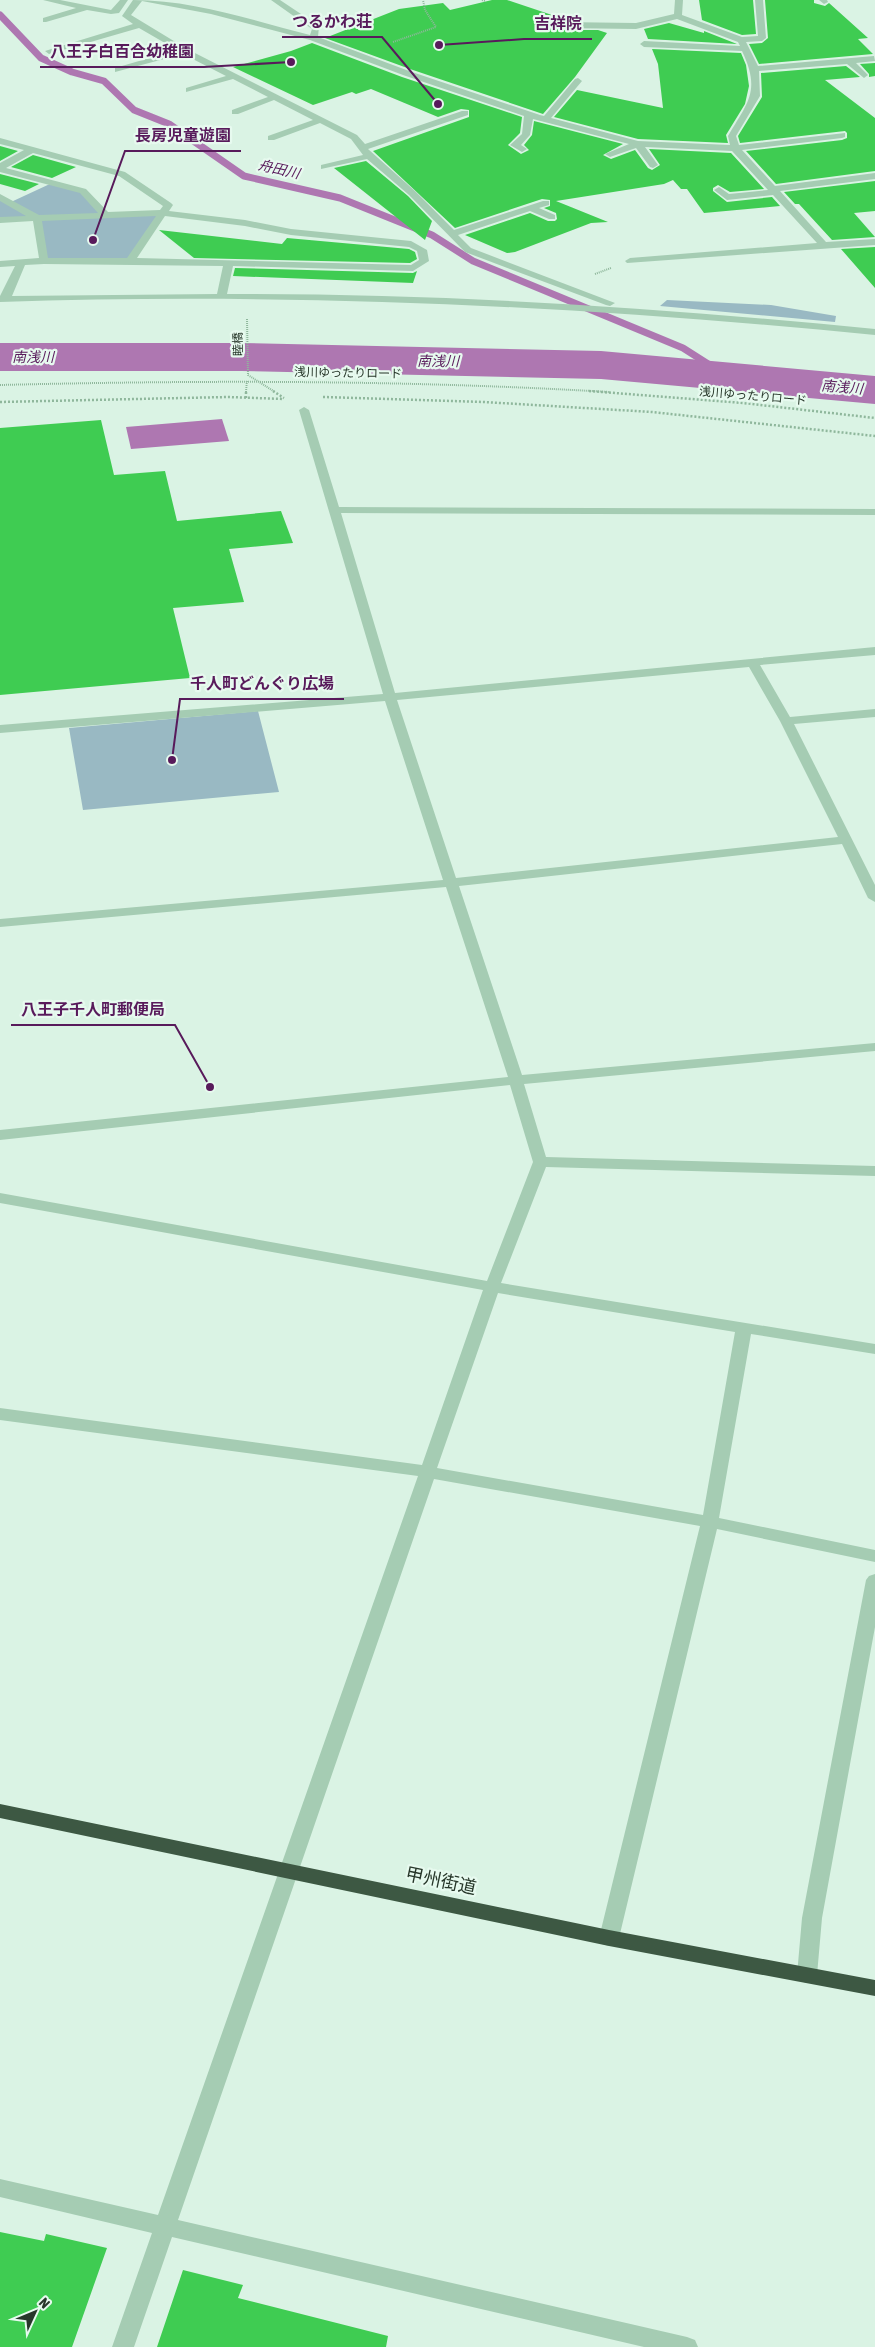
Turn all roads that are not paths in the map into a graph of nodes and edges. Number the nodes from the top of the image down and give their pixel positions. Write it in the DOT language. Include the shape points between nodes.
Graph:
graph roads {
  1 [pos="46,0"];
  2 [pos="124,0"];
  3 [pos="138,0"];
  4 [pos="145,0"];
  5 [pos="275,0"];
  6 [pos="678,0"];
  7 [pos="759,0"];
  8 [pos="86,8"];
  9 [pos="678,16"];
  10 [pos="46,20"];
  11 [pos="560,24"];
  12 [pos="139,25"];
  13 [pos="313,38"];
  14 [pos="741,40"];
  15 [pos="644,44"];
  16 [pos="745,49"];
  17 [pos="49,51"];
  18 [pos="184,51"];
  19 [pos="874,59"];
  20 [pos="849,61"];
  21 [pos="755,69"];
  22 [pos="118,70"];
  23 [pos="864,75"];
  24 [pos="234,76"];
  25 [pos="578,81"];
  26 [pos="189,90"];
  27 [pos="275,97"];
  28 [pos="235,112"];
  29 [pos="465,113"];
  30 [pos="529,115"];
  31 [pos="321,120"];
  32 [pos="545,120"];
  33 [pos="842,135"];
  34 [pos="271,138"];
  35 [pos="0,141"];
  36 [pos="638,144"];
  37 [pos="735,148"];
  38 [pos="32,150"];
  39 [pos="522,150"];
  40 [pos="366,152"];
  41 [pos="610,154"];
  42 [pos="653,165"];
  43 [pos="324,167"];
  44 [pos="0,168"];
  45 [pos="875,176"];
  46 [pos="719,190"];
  47 [pos="775,190"];
  48 [pos="0,197"];
  49 [pos="546,203"];
  50 [pos="531,208"];
  51 [pos="164,213"];
  52 [pos="104,215"];
  53 [pos="552,217"];
  54 [pos="37,218"];
  55 [pos="0,220"];
  56 [pos="451,234"];
  57 [pos="875,242"];
  58 [pos="824,245"];
  59 [pos="44,261"];
  60 [pos="130,261"];
  61 [pos="630,261"];
  62 [pos="229,262"];
  63 [pos="0,264"];
  64 [pos="21,264"];
  65 [pos="220,296"];
  66 [pos="3,299"];
  67 [pos="625,310"];
  68 [pos="875,332"];
  69 [pos="304,410"];
  70 [pos="334,510"];
  71 [pos="875,512"];
  72 [pos="875,651"];
  73 [pos="753,663"];
  74 [pos="390,697"];
  75 [pos="875,713"];
  76 [pos="786,721"];
  77 [pos="0,729"];
  78 [pos="846,840"];
  79 [pos="451,883"];
  80 [pos="875,898"];
  81 [pos="0,923"];
  82 [pos="875,1047"];
  83 [pos="516,1080"];
  84 [pos="0,1135"];
  85 [pos="540,1162"];
  86 [pos="875,1171"];
  87 [pos="0,1198"];
  88 [pos="492,1287"];
  89 [pos="744,1328"];
  90 [pos="875,1349"];
  91 [pos="0,1414"];
  92 [pos="429,1472"];
  93 [pos="710,1522"];
  94 [pos="875,1556"];
  95 [pos="875,1580"];
  96 [pos="0,1811"];
  97 [pos="288,1872"];
  98 [pos="609,1938"];
  99 [pos="807,1975"];
  100 [pos="875,1988"];
  101 [pos="0,2188"];
  102 [pos="166,2226"];
  103 [pos="123,2347"];
  104 [pos="687,2347"];
  1 -- 8 [label="street"];
  2 -- 8 [label="street" via="116,11"];
  3 -- 12 [label="street" via="126,16"];
  4 -- 13 [label="street" via="211,12"];
  5 -- 13 [label="street" via="316,28"];
  6 -- 9 [label="street"];
  7 -- 14 [label="street" via="762,38"];
  8 -- 10 [label="street"];
  9 -- 11 [label="street" via="636,26"];
  9 -- 14 [label="street"];
  12 -- 17 [label="street"];
  12 -- 18 [label="street"];
  13 -- 30 [label="street" via="406,74"];
  14 -- 16 [label="street"];
  15 -- 16 [label="street"];
  16 -- 21 [label="street"];
  18 -- 22 [label="street"];
  18 -- 24 [label="street"];
  19 -- 20 [label="street"];
  20 -- 21 [label="street"];
  20 -- 23 [label="street"];
  21 -- 37 [label="street" via="756,96 732,136"];
  24 -- 26 [label="street"];
  24 -- 27 [label="street"];
  25 -- 32 [label="street"];
  27 -- 28 [label="street"];
  27 -- 31 [label="street"];
  29 -- 40 [label="street"];
  30 -- 32 [label="street"];
  30 -- 39 [label="street" via="526,135 515,145"];
  31 -- 34 [label="street"];
  31 -- 40 [label="street" via="354,137"];
  32 -- 36 [label="street"];
  33 -- 37 [label="street"];
  35 -- 38 [label="street"];
  36 -- 37 [label="street"];
  36 -- 41 [label="street"];
  36 -- 42 [label="street"];
  37 -- 47 [label="street"];
  38 -- 44 [label="street"];
  38 -- 51 [label="street" via="122,174 168,205"];
  40 -- 43 [label="street"];
  40 -- 56 [label="street"];
  44 -- 52 [label="street" via="83,191"];
  45 -- 47 [label="street"];
  46 -- 47 [label="street" via="727,197"];
  47 -- 58 [label="street"];
  48 -- 54 [label="street"];
  49 -- 50 [label="street"];
  50 -- 53 [label="street"];
  50 -- 56 [label="street"];
  51 -- 52 [label="street"];
  51 -- 60 [label="street"];
  51 -- 62 [label="street" via="291,232 411,244 422,250 424,262 414,268"];
  52 -- 54 [label="street"];
  54 -- 55 [label="street"];
  54 -- 59 [label="street"];
  56 -- 67 [label="street" via="468,250"];
  57 -- 58 [label="street"];
  58 -- 61 [label="street"];
  59 -- 60 [label="street"];
  59 -- 64 [label="street"];
  60 -- 62 [label="street"];
  62 -- 65 [label="street"];
  63 -- 64 [label="street"];
  64 -- 66 [label="street"];
  65 -- 66 [label="street"];
  65 -- 67 [label="street" via="559,305"];
  67 -- 68 [label="street"];
  69 -- 70 [label="street"];
  70 -- 71 [label="street"];
  70 -- 74 [label="street"];
  72 -- 73 [label="street"];
  73 -- 74 [label="street"];
  73 -- 76 [label="street"];
  74 -- 77 [label="street"];
  74 -- 79 [label="street"];
  75 -- 76 [label="street"];
  76 -- 78 [label="street"];
  78 -- 79 [label="street"];
  78 -- 80 [label="street"];
  79 -- 81 [label="street"];
  79 -- 83 [label="street"];
  82 -- 83 [label="street"];
  83 -- 84 [label="street"];
  83 -- 85 [label="street"];
  85 -- 86 [label="street"];
  85 -- 88 [label="street"];
  87 -- 88 [label="street"];
  88 -- 89 [label="street"];
  88 -- 92 [label="street"];
  89 -- 90 [label="street"];
  89 -- 93 [label="street"];
  91 -- 92 [label="street"];
  92 -- 93 [label="street"];
  92 -- 97 [label="street"];
  93 -- 94 [label="street"];
  93 -- 98 [label="street"];
  95 -- 99 [label="street" via="812,1918"];
  96 -- 97 [label="highway, 甲州街道"];
  97 -- 98 [label="highway, 甲州街道"];
  97 -- 102 [label="street"];
  98 -- 99 [label="highway, 甲州街道"];
  99 -- 100 [label="highway, 甲州街道"];
  101 -- 102 [label="street"];
  102 -- 103 [label="street"];
  102 -- 104 [label="street"];
}
